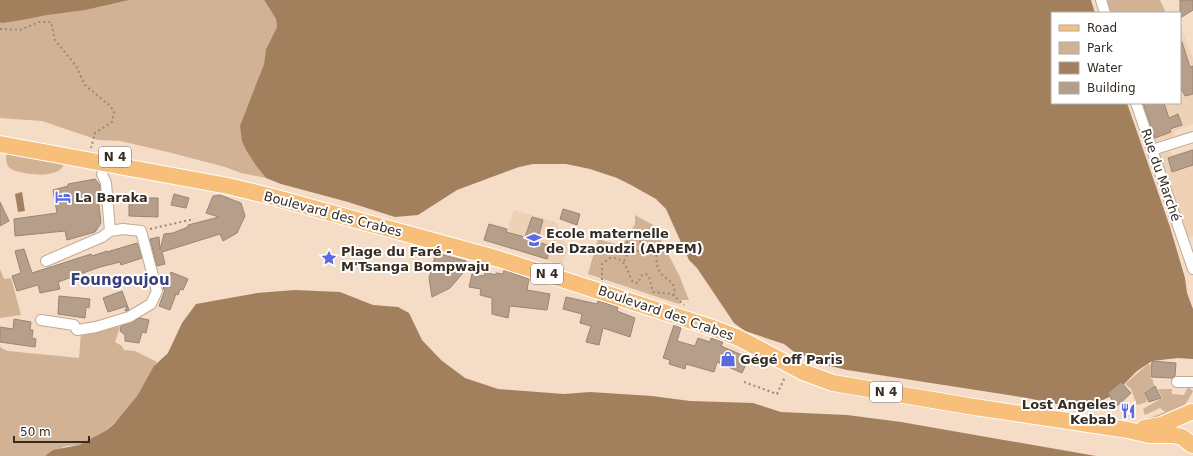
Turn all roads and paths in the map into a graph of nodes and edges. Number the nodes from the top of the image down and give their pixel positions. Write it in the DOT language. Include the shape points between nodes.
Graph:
graph roads {
  1 [pos="1101,0"];
  2 [pos="1105,12"];
  3 [pos="0,29"];
  4 [pos="1136,104"];
  5 [pos="0,135"];
  6 [pos="1193,137"];
  7 [pos="0,144"];
  8 [pos="1152,150"];
  9 [pos="90,153"];
  10 [pos="102,174"];
  11 [pos="228,186"];
  12 [pos="194,219"];
  13 [pos="110,231"];
  14 [pos="141,231"];
  15 [pos="646,233"];
  16 [pos="637,236"];
  17 [pos="1188,241"];
  18 [pos="46,261"];
  19 [pos="624,261"];
  20 [pos="1193,269"];
  21 [pos="601,283"];
  22 [pos="674,295"];
  23 [pos="684,305"];
  24 [pos="41,320"];
  25 [pos="787,372"];
  26 [pos="744,382"];
  27 [pos="1177,382"];
  28 [pos="1193,382"];
  29 [pos="1192,411"];
  30 [pos="1128,430"];
  31 [pos="1193,446"];
  1 -- 2 [label="street"];
  3 -- 9 [label="path" via="20,30 39,22 51,22 55,40 76,66 85,85 114,111 112,122 95,133"];
  4 -- 8 [label="street, Rue du Marché"];
  5 -- 9 [label="main road, Boulevard des Crabes / N 4"];
  6 -- 8 [label="street"];
  7 -- 11 [label="main road, Boulevard des Crabes / N 4"];
  8 -- 17 [label="street, Rue du Marché"];
  9 -- 11 [label="main road, Boulevard des Crabes / N 4" via="178,171"];
  10 -- 13 [label="street" via="106,183"];
  11 -- 30 [label="main road, Boulevard des Crabes / N 4" via="492,257 630,300 739,338 803,372 833,383"];
  12 -- 14 [label="path"];
  13 -- 14 [label="street"];
  13 -- 18 [label="street"];
  14 -- 24 [label="street" via="157,291 151,304 130,317 76,330 74,325"];
  15 -- 16 [label="path"];
  16 -- 19 [label="path" via="631,237 626,243 628,253"];
  16 -- 22 [label="path" via="641,241 638,252 644,256 650,248 655,250 658,270 673,283"];
  17 -- 20 [label="street, Rue du Marché"];
  19 -- 21 [label="path" via="615,258 606,261 601,268"];
  19 -- 22 [label="path" via="633,282 638,283 642,275 646,274 653,292"];
  22 -- 23 [label="path"];
  25 -- 26 [label="path" via="777,394"];
  27 -- 28 [label="street"];
  29 -- 30 [label="main road, Boulevard des Crabes / N 4" via="1155,427"];
  29 -- 31 [label="main road" via="1186,425"];
  30 -- 31 [label="main road, Boulevard des Crabes / N 4" via="1149,435 1182,437"];
}
